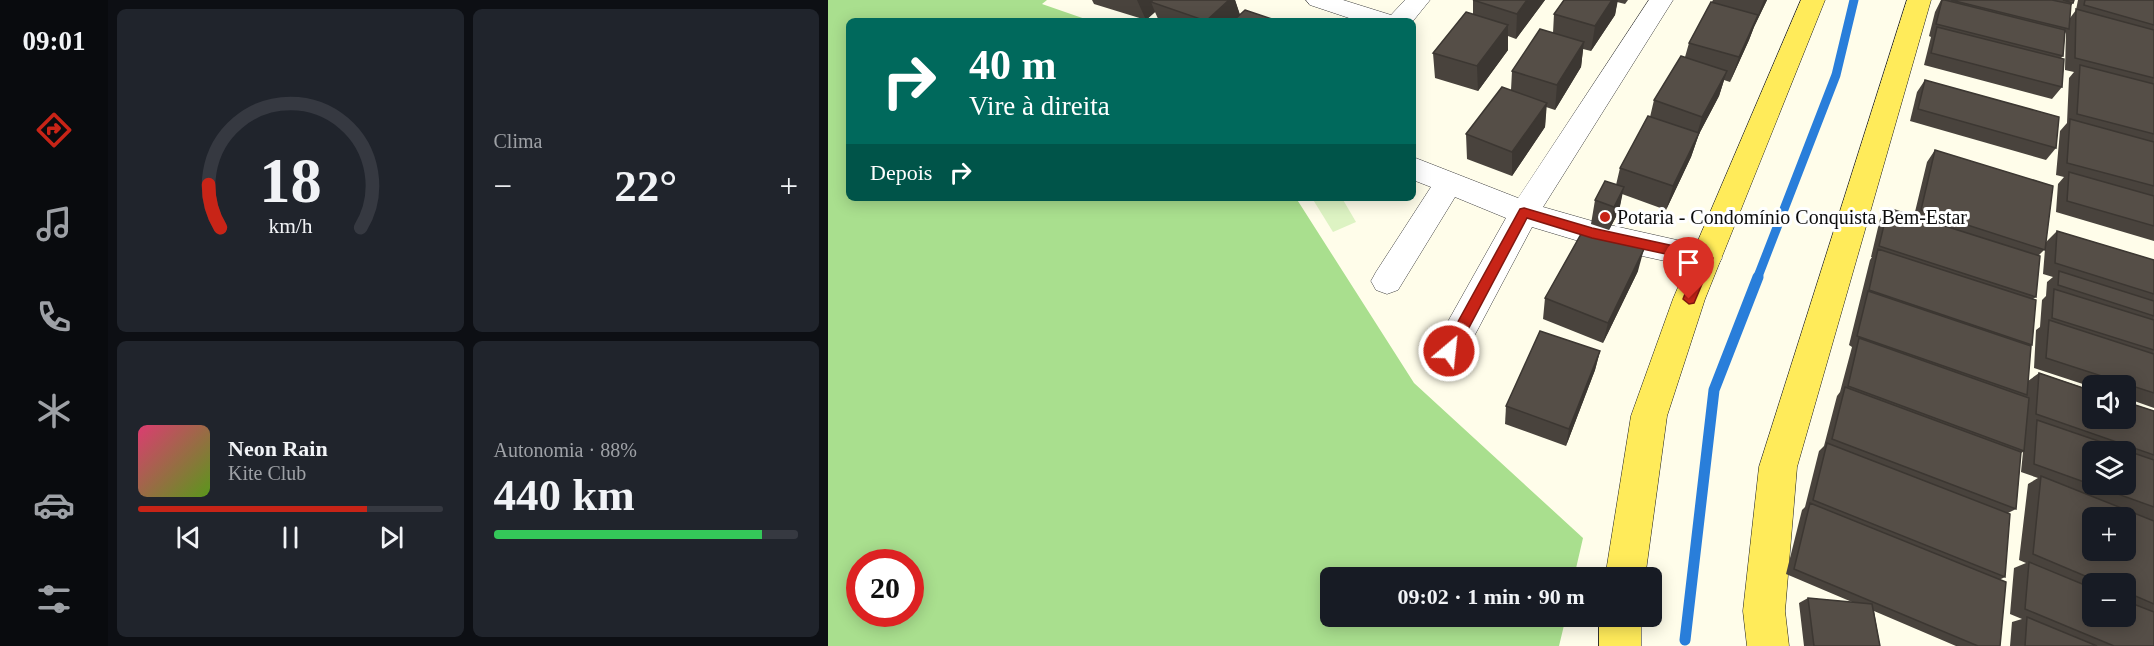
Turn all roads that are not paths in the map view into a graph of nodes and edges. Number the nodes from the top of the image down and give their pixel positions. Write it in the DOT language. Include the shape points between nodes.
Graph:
graph roads {
  1 [pos="1318,0"];
  2 [pos="1418,0"];
  3 [pos="1661,0"];
  4 [pos="1813,0"];
  5 [pos="1919,0"];
  6 [pos="1374,18"];
  7 [pos="1402,18"];
  8 [pos="1416,169"];
  9 [pos="1449,183"];
  10 [pos="1524,213"];
  11 [pos="1706,258"];
  12 [pos="1387,281"];
  13 [pos="1449,351"];
  14 [pos="1627,567"];
  15 [pos="1620,627"];
  16 [pos="1620,646"];
  17 [pos="1768,646"];
  1 -- 6 [label="lane"];
  2 -- 7 [label="lane"];
  3 -- 10 [label="lane"];
  4 -- 11 [label="main road"];
  5 -- 17 [label="main road" via="1778,467 1764,611"];
  8 -- 9 [label="lane"];
  9 -- 10 [label="lane"];
  9 -- 12 [label="lane"];
  10 -- 11 [label="lane" via="1592,233"];
  10 -- 13 [label="lane"];
  11 -- 14 [label="main road" via="1649,416"];
  15 -- 16 [label="main road"];
}
